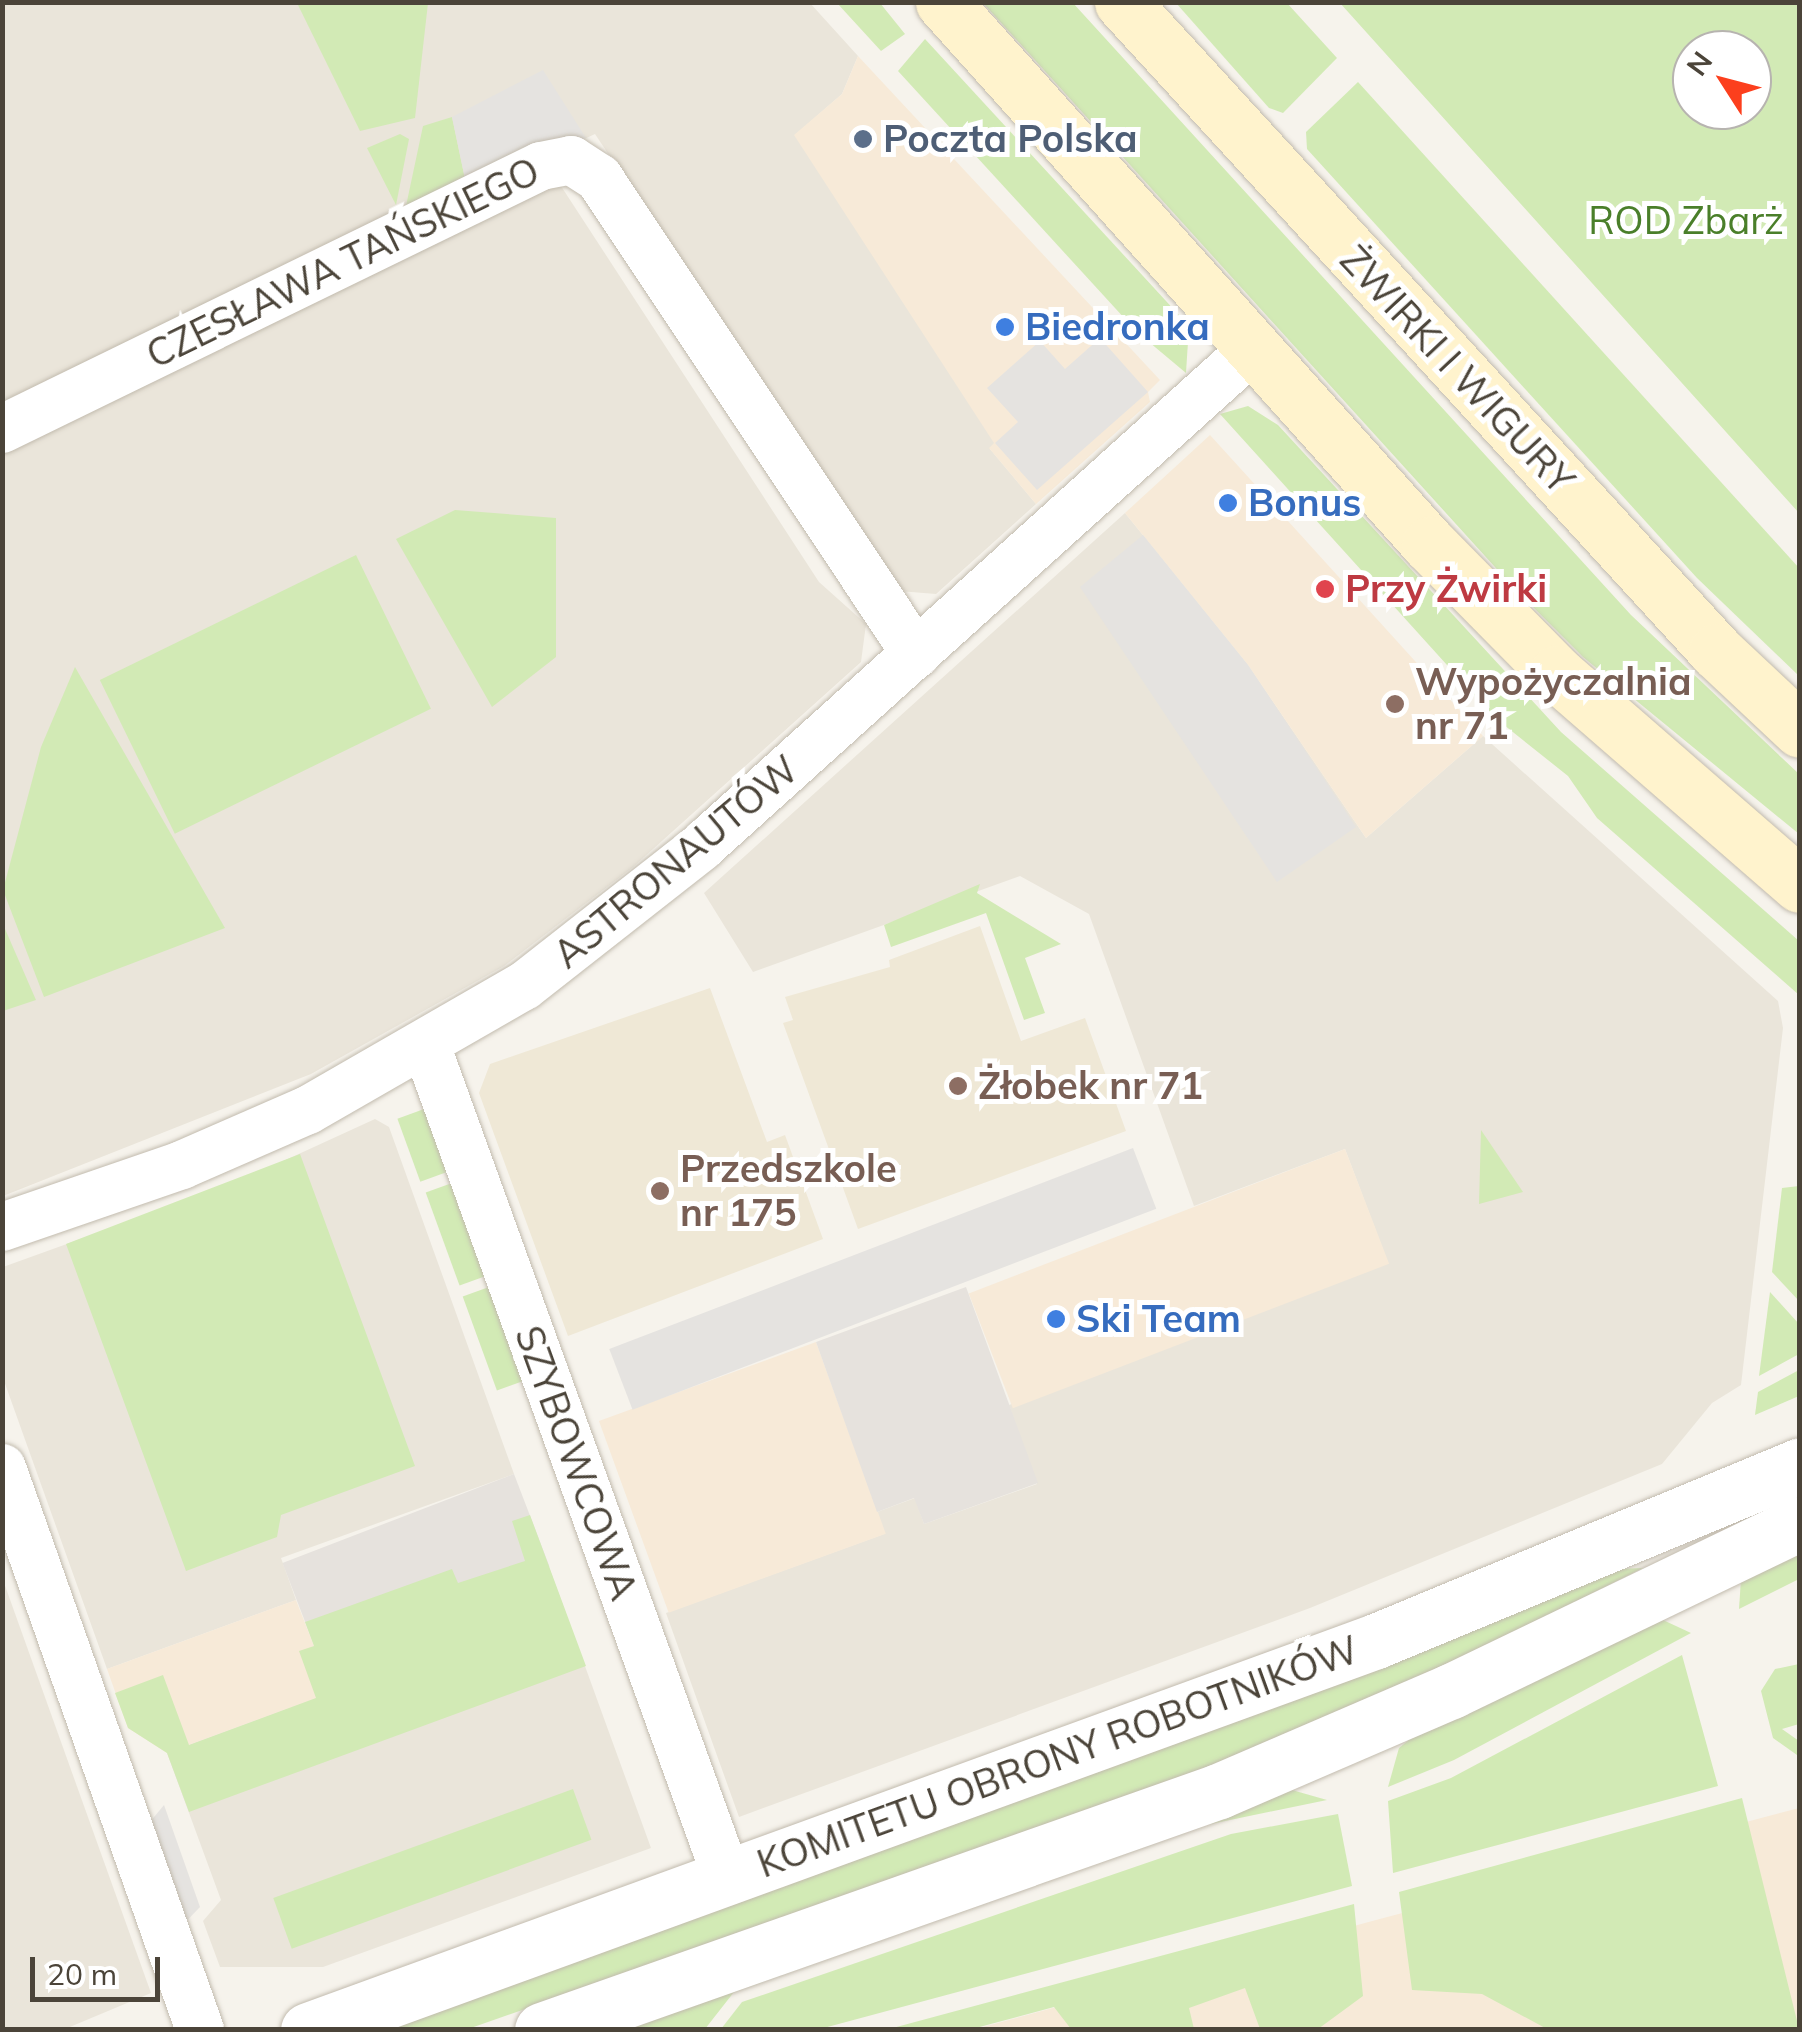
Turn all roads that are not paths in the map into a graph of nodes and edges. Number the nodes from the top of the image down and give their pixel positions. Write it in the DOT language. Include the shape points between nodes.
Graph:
graph roads {
  1 [pos="943,2"];
  2 [pos="1122,2"];
  3 [pos="1254,349"];
  4 [pos="2,430"];
  5 [pos="916,654"];
  6 [pos="1800,730"];
  7 [pos="1800,885"];
  8 [pos="428,1048"];
  9 [pos="2,1227"];
  10 [pos="1800,1465"];
  11 [pos="2,1468"];
  12 [pos="1800,1523"];
  13 [pos="727,1878"];
  14 [pos="200,2030"];
  15 [pos="308,2030"];
  16 [pos="542,2030"];
  1 -- 3 [label="main road"];
  2 -- 6 [label="main road, ŻWIRKI I WIGURY" via="1716,651"];
  3 -- 5 [label="street, ASTRONAUTÓW"];
  3 -- 7 [label="main road" via="1556,673"];
  4 -- 5 [label="street, CZESŁAWA TAŃSKIEGO" via="541,166 570,160 599,178"];
  5 -- 8 [label="street, ASTRONAUTÓW" via="619,917"];
  8 -- 9 [label="street, ASTRONAUTÓW" via="182,1165"];
  8 -- 13 [label="street, SZYBOWCOWA"];
  10 -- 13 [label="street, KOMITETU OBRONY ROBOTNIKÓW" via="1376,1641"];
  11 -- 14 [label="street"];
  12 -- 16 [label="street, KOMITETU OBRONY ROBOTNIKÓW" via="1451,1691 1219,1791"];
  13 -- 15 [label="street, KOMITETU OBRONY ROBOTNIKÓW"];
}
